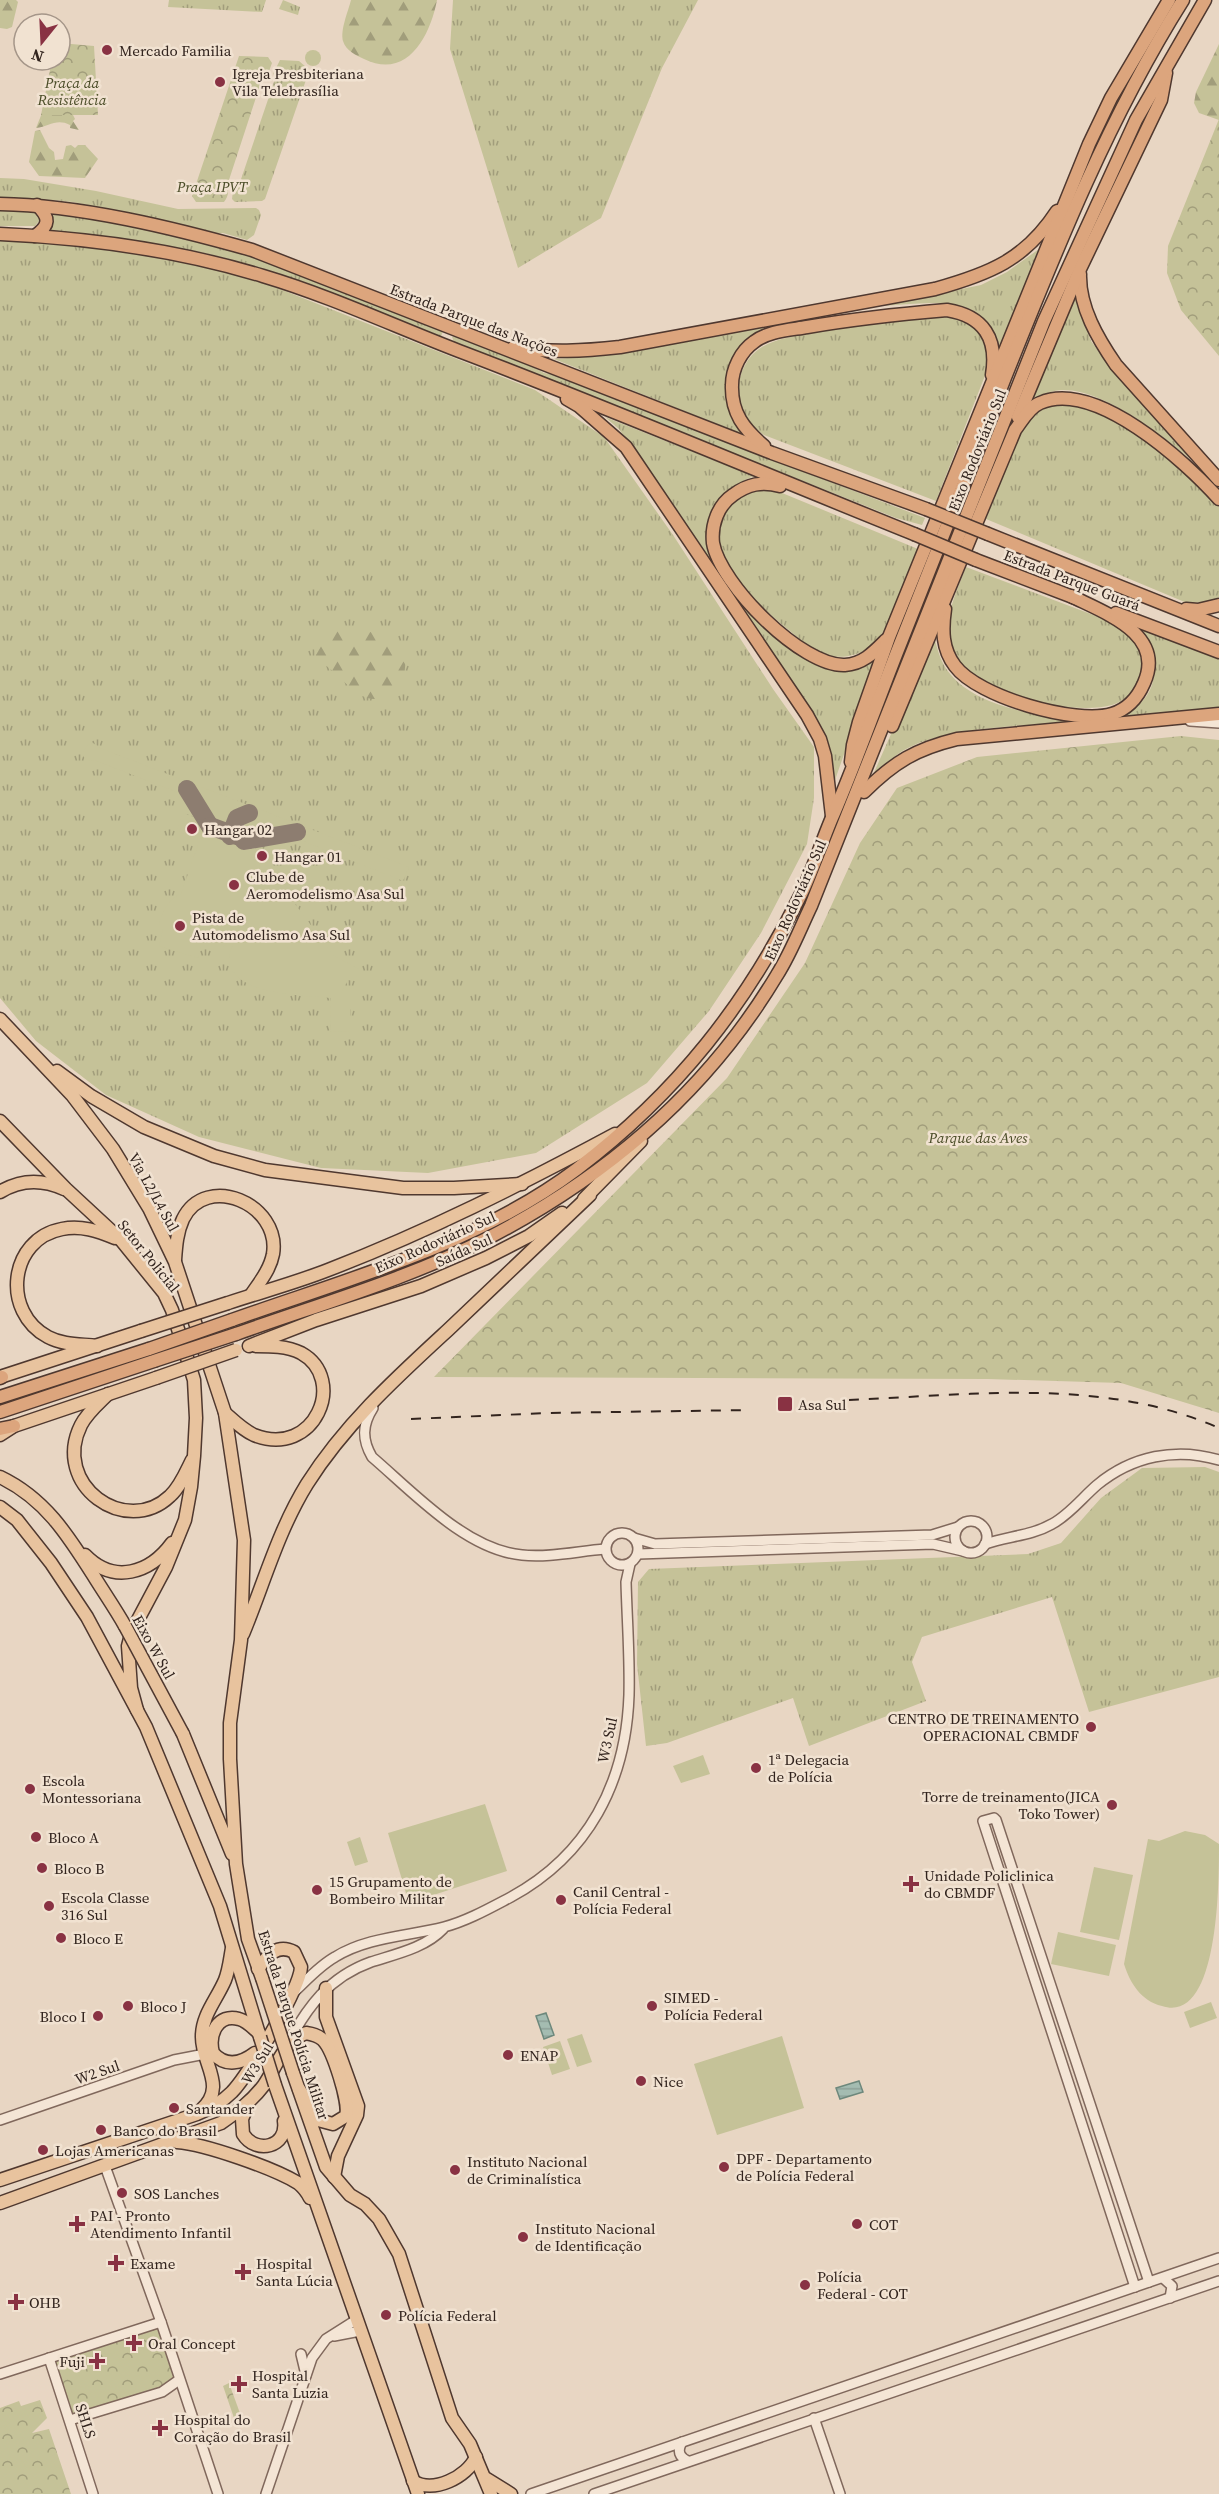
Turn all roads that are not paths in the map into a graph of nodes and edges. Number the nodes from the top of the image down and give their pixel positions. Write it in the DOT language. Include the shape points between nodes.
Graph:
graph roads {
  1 [pos="1169,0"];
  2 [pos="1183,0"];
  3 [pos="1205,0"];
  4 [pos="1168,61"];
  5 [pos="1070,190"];
  6 [pos="0,204"];
  7 [pos="37,204"];
  8 [pos="0,234"];
  9 [pos="35,236"];
  10 [pos="1080,269"];
  11 [pos="491,343"];
  12 [pos="527,376"];
  13 [pos="988,392"];
  14 [pos="1015,430"];
  15 [pos="772,453"];
  16 [pos="1219,480"];
  17 [pos="818,496"];
  18 [pos="1219,500"];
  19 [pos="926,509"];
  20 [pos="1071,596"];
  21 [pos="946,598"];
  22 [pos="1219,605"];
  23 [pos="1176,608"];
  24 [pos="1219,626"];
  25 [pos="889,637"];
  26 [pos="1219,652"];
  27 [pos="1219,714"];
  28 [pos="1161,719"];
  29 [pos="1219,723"];
  30 [pos="850,778"];
  31 [pos="864,792"];
  32 [pos="833,817"];
  33 [pos="847,820"];
  34 [pos="0,1019"];
  35 [pos="28,1049"];
  36 [pos="0,1121"];
  37 [pos="657,1124"];
  38 [pos="630,1126"];
  39 [pos="522,1184"];
  40 [pos="66,1190"];
  41 [pos="0,1192"];
  42 [pos="590,1195"];
  43 [pos="121,1240"];
  44 [pos="175,1262"];
  45 [pos="251,1295"];
  46 [pos="97,1346"];
  47 [pos="249,1346"];
  48 [pos="1,1377"];
  49 [pos="388,1386"];
  50 [pos="108,1394"];
  51 [pos="0,1397"];
  52 [pos="0,1412"];
  53 [pos="225,1413"];
  54 [pos="14,1426"];
  55 [pos="0,1429"];
  56 [pos="0,1435"];
  57 [pos="194,1456"];
  58 [pos="1219,1460"];
  59 [pos="0,1477"];
  60 [pos="0,1507"];
  61 [pos="185,1520"];
  62 [pos="958,1527"];
  63 [pos="985,1530"];
  64 [pos="1006,1537"];
  65 [pos="634,1538"];
  66 [pos="74,1543"];
  67 [pos="986,1544"];
  68 [pos="605,1549"];
  69 [pos="963,1551"];
  70 [pos="638,1554"];
  71 [pos="617,1564"];
  72 [pos="630,1564"];
  73 [pos="626,1582"];
  74 [pos="245,1614"];
  75 [pos="137,1710"];
  76 [pos="1001,1836"];
  77 [pos="989,1839"];
  78 [pos="236,1864"];
  79 [pos="445,1927"];
  80 [pos="233,1944"];
  81 [pos="1038,1950"];
  82 [pos="1028,1954"];
  83 [pos="260,1973"];
  84 [pos="326,1988"];
  85 [pos="294,1992"];
  86 [pos="259,2035"];
  87 [pos="1071,2048"];
  88 [pos="259,2051"];
  89 [pos="283,2051"];
  90 [pos="1060,2052"];
  91 [pos="205,2054"];
  92 [pos="299,2089"];
  93 [pos="249,2103"];
  94 [pos="282,2105"];
  95 [pos="197,2114"];
  96 [pos="0,2120"];
  97 [pos="166,2142"];
  98 [pos="1104,2146"];
  99 [pos="1092,2149"];
  100 [pos="73,2156"];
  101 [pos="105,2166"];
  102 [pos="76,2176"];
  103 [pos="334,2177"];
  104 [pos="0,2180"];
  105 [pos="0,2203"];
  106 [pos="321,2216"];
  107 [pos="1130,2224"];
  108 [pos="1119,2233"];
  109 [pos="1219,2258"];
  110 [pos="1163,2278"];
  111 [pos="1219,2281"];
  112 [pos="1149,2282"];
  113 [pos="1135,2287"];
  114 [pos="1170,2298"];
  115 [pos="1063,2313"];
  116 [pos="161,2322"];
  117 [pos="358,2325"];
  118 [pos="1070,2331"];
  119 [pos="302,2354"];
  120 [pos="49,2358"];
  121 [pos="900,2367"];
  122 [pos="0,2374"];
  123 [pos="306,2375"];
  124 [pos="179,2380"];
  125 [pos="904,2387"];
  126 [pos="754,2417"];
  127 [pos="814,2418"];
  128 [pos="70,2420"];
  129 [pos="762,2436"];
  130 [pos="682,2442"];
  131 [pos="476,2457"];
  132 [pos="688,2461"];
  133 [pos="486,2478"];
  134 [pos="413,2481"];
  135 [pos="93,2494"];
  136 [pos="218,2494"];
  137 [pos="266,2494"];
  138 [pos="418,2494"];
  139 [pos="491,2494"];
  140 [pos="511,2494"];
  141 [pos="531,2494"];
  142 [pos="594,2494"];
  143 [pos="840,2494"];
  1 -- 5 [label="highway" via="1112,98"];
  2 -- 30 [label="highway, Eixo Rodoviário Sul" via="1100,151 1048,269"];
  3 -- 4 [label="highway, Eixo Rodoviário Sul"];
  4 -- 10 [label="highway" via="1161,100"];
  4 -- 33 [label="highway, Eixo Rodoviário Sul" via="1136,120 1044,321"];
  5 -- 11 [label="highway" via="1021,253 999,268 936,289 620,347 543,351"];
  5 -- 13 [label="highway"];
  6 -- 7 [label="highway, Estrada Parque das Nações"];
  7 -- 9 [label="highway" via="46,223"];
  7 -- 11 [label="highway, Estrada Parque das Nações" via="198,235 252,250"];
  8 -- 9 [label="highway"];
  9 -- 12 [label="highway" via="138,247 264,276"];
  10 -- 14 [label="highway"];
  10 -- 16 [label="highway" via="1083,300 1102,345"];
  11 -- 15 [label="highway, Estrada Parque das Nações"];
  12 -- 17 [label="highway"];
  12 -- 32 [label="highway" via="579,406 626,447 807,715 825,756"];
  13 -- 15 [label="highway" via="993,348 981,324 959,312 871,316 777,332 755,341 740,356 732,377 731,395 746,431"];
  13 -- 25 [label="highway"];
  14 -- 18 [label="highway" via="1038,403 1056,398 1083,400 1155,440 1201,479"];
  14 -- 21 [label="highway"];
  15 -- 19 [label="highway, Estrada Parque das Nações"];
  17 -- 20 [label="highway, Estrada Parque Guará, bridge"];
  17 -- 25 [label="highway" via="756,483 726,500 716,516 713,533 722,566 756,610 787,639 815,657 847,665 872,654"];
  19 -- 23 [label="highway, Estrada Parque Guará, bridge"];
  20 -- 21 [label="highway" via="1119,620 1145,646 1149,661 1140,693 1111,715 1056,712 1012,701 977,684 963,674 946,650"];
  20 -- 26 [label="highway, Estrada Parque Guará"];
  21 -- 31 [label="highway"];
  22 -- 23 [label="highway" via="1198,610"];
  23 -- 24 [label="highway, Estrada Parque Guará"];
  25 -- 30 [label="highway" via="859,722"];
  27 -- 28 [label="highway"];
  28 -- 29 [label="street"];
  28 -- 31 [label="highway" via="957,739 928,746 886,770"];
  30 -- 32 [label="highway, Eixo Rodoviário Sul"];
  31 -- 33 [label="highway"];
  32 -- 38 [label="highway, Eixo Rodoviário Sul" via="803,890 731,1014 700,1054"];
  33 -- 37 [label="highway, Eixo Rodoviário Sul" via="779,973 746,1023 692,1089"];
  34 -- 35 [label="main road, Via L2/L4 Sul"];
  35 -- 39 [label="main road" via="91,1096 144,1127 214,1156 265,1170 403,1188"];
  35 -- 44 [label="main road, Via L2/L4 Sul" via="72,1095 113,1149 149,1208"];
  36 -- 40 [label="main road, Setor Policial"];
  37 -- 42 [label="main road, Saída Sul"];
  37 -- 52 [label="highway, Eixo Rodoviário Sul, bridge" via="604,1167 489,1237 412,1271"];
  38 -- 39 [label="main road"];
  38 -- 51 [label="highway, Eixo Rodoviário Sul, bridge" via="574,1171 484,1227 232,1320"];
  39 -- 45 [label="main road" via="325,1272"];
  40 -- 41 [label="main road" via="35,1181 18,1182"];
  40 -- 43 [label="main road, Setor Policial"];
  42 -- 47 [label="main road, Saída Sul" via="529,1236 486,1258 421,1286"];
  42 -- 49 [label="main road"];
  43 -- 46 [label="main road" via="81,1228 44,1235 27,1253 16,1283 17,1298 34,1327 63,1343"];
  43 -- 57 [label="main road, Setor Policial" via="164,1293 172,1310 194,1380"];
  44 -- 45 [label="main road" via="178,1236 194,1205 213,1197 230,1196 249,1203 270,1228 273,1242 267,1270"];
  44 -- 53 [label="main road, Via L2/L4 Sul"];
  45 -- 46 [label="main road, bridge"];
  46 -- 48 [label="main road"];
  47 -- 50 [label="main road, Saída Sul, bridge"];
  47 -- 53 [label="main road" via="304,1355 316,1368 322,1384 320,1411 300,1434 270,1439 253,1435"];
  49 -- 68 [label="street" via="366,1419 364,1439 372,1457 447,1521 490,1548 522,1555"];
  49 -- 74 [label="main road" via="349,1426 308,1483 287,1518"];
  50 -- 54 [label="main road, Saída Sul"];
  50 -- 57 [label="main road" via="81,1425 74,1455 78,1477 98,1500 117,1508 137,1510 156,1506 175,1490"];
  53 -- 74 [label="main road, Estrada Parque Polícia Militar" via="244,1540"];
  54 -- 55 [label="highway"];
  54 -- 56 [label="main road"];
  57 -- 61 [label="main road, Setor Policial"];
  58 -- 64 [label="street" via="1176,1454 1139,1461 1099,1484 1054,1523 1024,1536"];
  59 -- 66 [label="main road, Eixo W Sul" via="49,1512"];
  60 -- 75 [label="main road" via="17,1520 51,1563 87,1617"];
  61 -- 66 [label="main road" via="164,1554 137,1572 99,1566"];
  61 -- 75 [label="main road" via="130,1639 128,1663"];
  62 -- 63 [label="street" via="975,1522"];
  62 -- 65 [label="street" via="932,1535 806,1541 655,1544"];
  62 -- 69 [label="street" via="955,1540"];
  63 -- 64 [label="street"];
  63 -- 67 [label="street"];
  64 -- 67 [label="street"];
  65 -- 68 [label="street" via="618,1533 609,1539"];
  65 -- 70 [label="street"];
  66 -- 78 [label="main road, Eixo W Sul, bridge" via="125,1626 183,1734"];
  67 -- 69 [label="street" via="976,1553"];
  68 -- 71 [label="street"];
  69 -- 70 [label="street" via="933,1544"];
  70 -- 72 [label="street"];
  71 -- 72 [label="street"];
  71 -- 73 [label="street, W3 Sul"];
  72 -- 73 [label="street, W3 Sul"];
  73 -- 79 [label="street, W3 Sul" via="628,1707 617,1767 606,1799 569,1854 537,1882"];
  74 -- 78 [label="main road, Estrada Parque Polícia Militar" via="230,1723"];
  75 -- 80 [label="main road"];
  76 -- 77 [label="street"];
  76 -- 77 [label="street" via="994,1818 983,1821"];
  76 -- 81 [label="street"];
  77 -- 82 [label="street"];
  78 -- 83 [label="main road, Estrada Parque Polícia Militar" via="248,1939"];
  79 -- 84 [label="street, W3 Sul" via="408,1950 354,1970"];
  79 -- 85 [label="street, W3 Sul" via="352,1948 324,1964"];
  80 -- 86 [label="main road"];
  80 -- 91 [label="main road" via="225,1979 205,2020"];
  81 -- 82 [label="street"];
  81 -- 87 [label="street"];
  82 -- 90 [label="street"];
  83 -- 85 [label="main road" via="272,1952 294,1952 302,1967"];
  83 -- 92 [label="main road, Estrada Parque Polícia Militar, bridge"];
  84 -- 89 [label="street, W3 Sul" via="309,2007"];
  84 -- 103 [label="main road" via="326,2017 358,2106"];
  85 -- 88 [label="main road, W3 Sul"];
  86 -- 88 [label="main road" via="243,2021 227,2019 218,2024 211,2040 216,2056 230,2063 246,2060"];
  86 -- 94 [label="main road, bridge"];
  87 -- 90 [label="street"];
  87 -- 98 [label="street"];
  88 -- 95 [label="main road, W3 Sul" via="230,2094"];
  89 -- 92 [label="main road" via="306,2033 325,2042 344,2094 346,2116 333,2124 318,2120"];
  89 -- 93 [label="main road, W3 Sul"];
  90 -- 99 [label="street"];
  91 -- 95 [label="main road" via="213,2093"];
  91 -- 96 [label="street, W2 Sul" via="169,2062"];
  92 -- 103 [label="main road, Estrada Parque Polícia Militar" via="326,2167"];
  93 -- 94 [label="main road" via="243,2134 250,2142 262,2146 274,2144 284,2135"];
  93 -- 97 [label="main road, W3 Sul" via="221,2123"];
  94 -- 106 [label="main road"];
  95 -- 100 [label="main road, W3 Sul"];
  97 -- 101 [label="main road, W3 Sul"];
  97 -- 106 [label="main road" via="207,2147 298,2183"];
  98 -- 99 [label="street"];
  98 -- 107 [label="street"];
  99 -- 108 [label="street"];
  100 -- 102 [label="main road" via="79,2163"];
  100 -- 104 [label="main road, W3 Sul"];
  101 -- 102 [label="main road, W3 Sul"];
  101 -- 116 [label="street"];
  102 -- 105 [label="main road, W3 Sul"];
  103 -- 131 [label="main road, Estrada Parque Polícia Militar" via="350,2195 365,2204 386,2229 399,2254 452,2418"];
  106 -- 117 [label="main road"];
  107 -- 108 [label="street"];
  107 -- 112 [label="street"];
  108 -- 113 [label="street"];
  109 -- 110 [label="street"];
  110 -- 112 [label="street"];
  110 -- 114 [label="street" via="1172,2286"];
  111 -- 114 [label="street"];
  112 -- 113 [label="street"];
  113 -- 115 [label="street"];
  114 -- 118 [label="street"];
  115 -- 118 [label="street" via="1061,2323"];
  115 -- 121 [label="street"];
  116 -- 120 [label="street"];
  116 -- 124 [label="street"];
  117 -- 123 [label="street" via="326,2339"];
  117 -- 134 [label="main road"];
  118 -- 125 [label="street"];
  119 -- 123 [label="street"];
  120 -- 122 [label="street"];
  120 -- 128 [label="street, SHLS"];
  121 -- 125 [label="street" via="908,2375"];
  121 -- 126 [label="street"];
  123 -- 137 [label="street"];
  124 -- 128 [label="street" via="162,2392"];
  124 -- 136 [label="street"];
  125 -- 127 [label="street"];
  126 -- 129 [label="street" via="760,2423"];
  126 -- 130 [label="street"];
  127 -- 129 [label="street"];
  127 -- 143 [label="street"];
  128 -- 135 [label="street, SHLS"];
  129 -- 132 [label="street"];
  130 -- 132 [label="street" via="680,2454"];
  130 -- 141 [label="street"];
  131 -- 133 [label="main road, Estrada Parque Polícia Militar"];
  131 -- 134 [label="main road" via="469,2470 454,2478 432,2486"];
  132 -- 142 [label="street"];
  133 -- 139 [label="main road, Estrada Parque Polícia Militar"];
  133 -- 140 [label="main road"];
  134 -- 138 [label="main road"];
}
